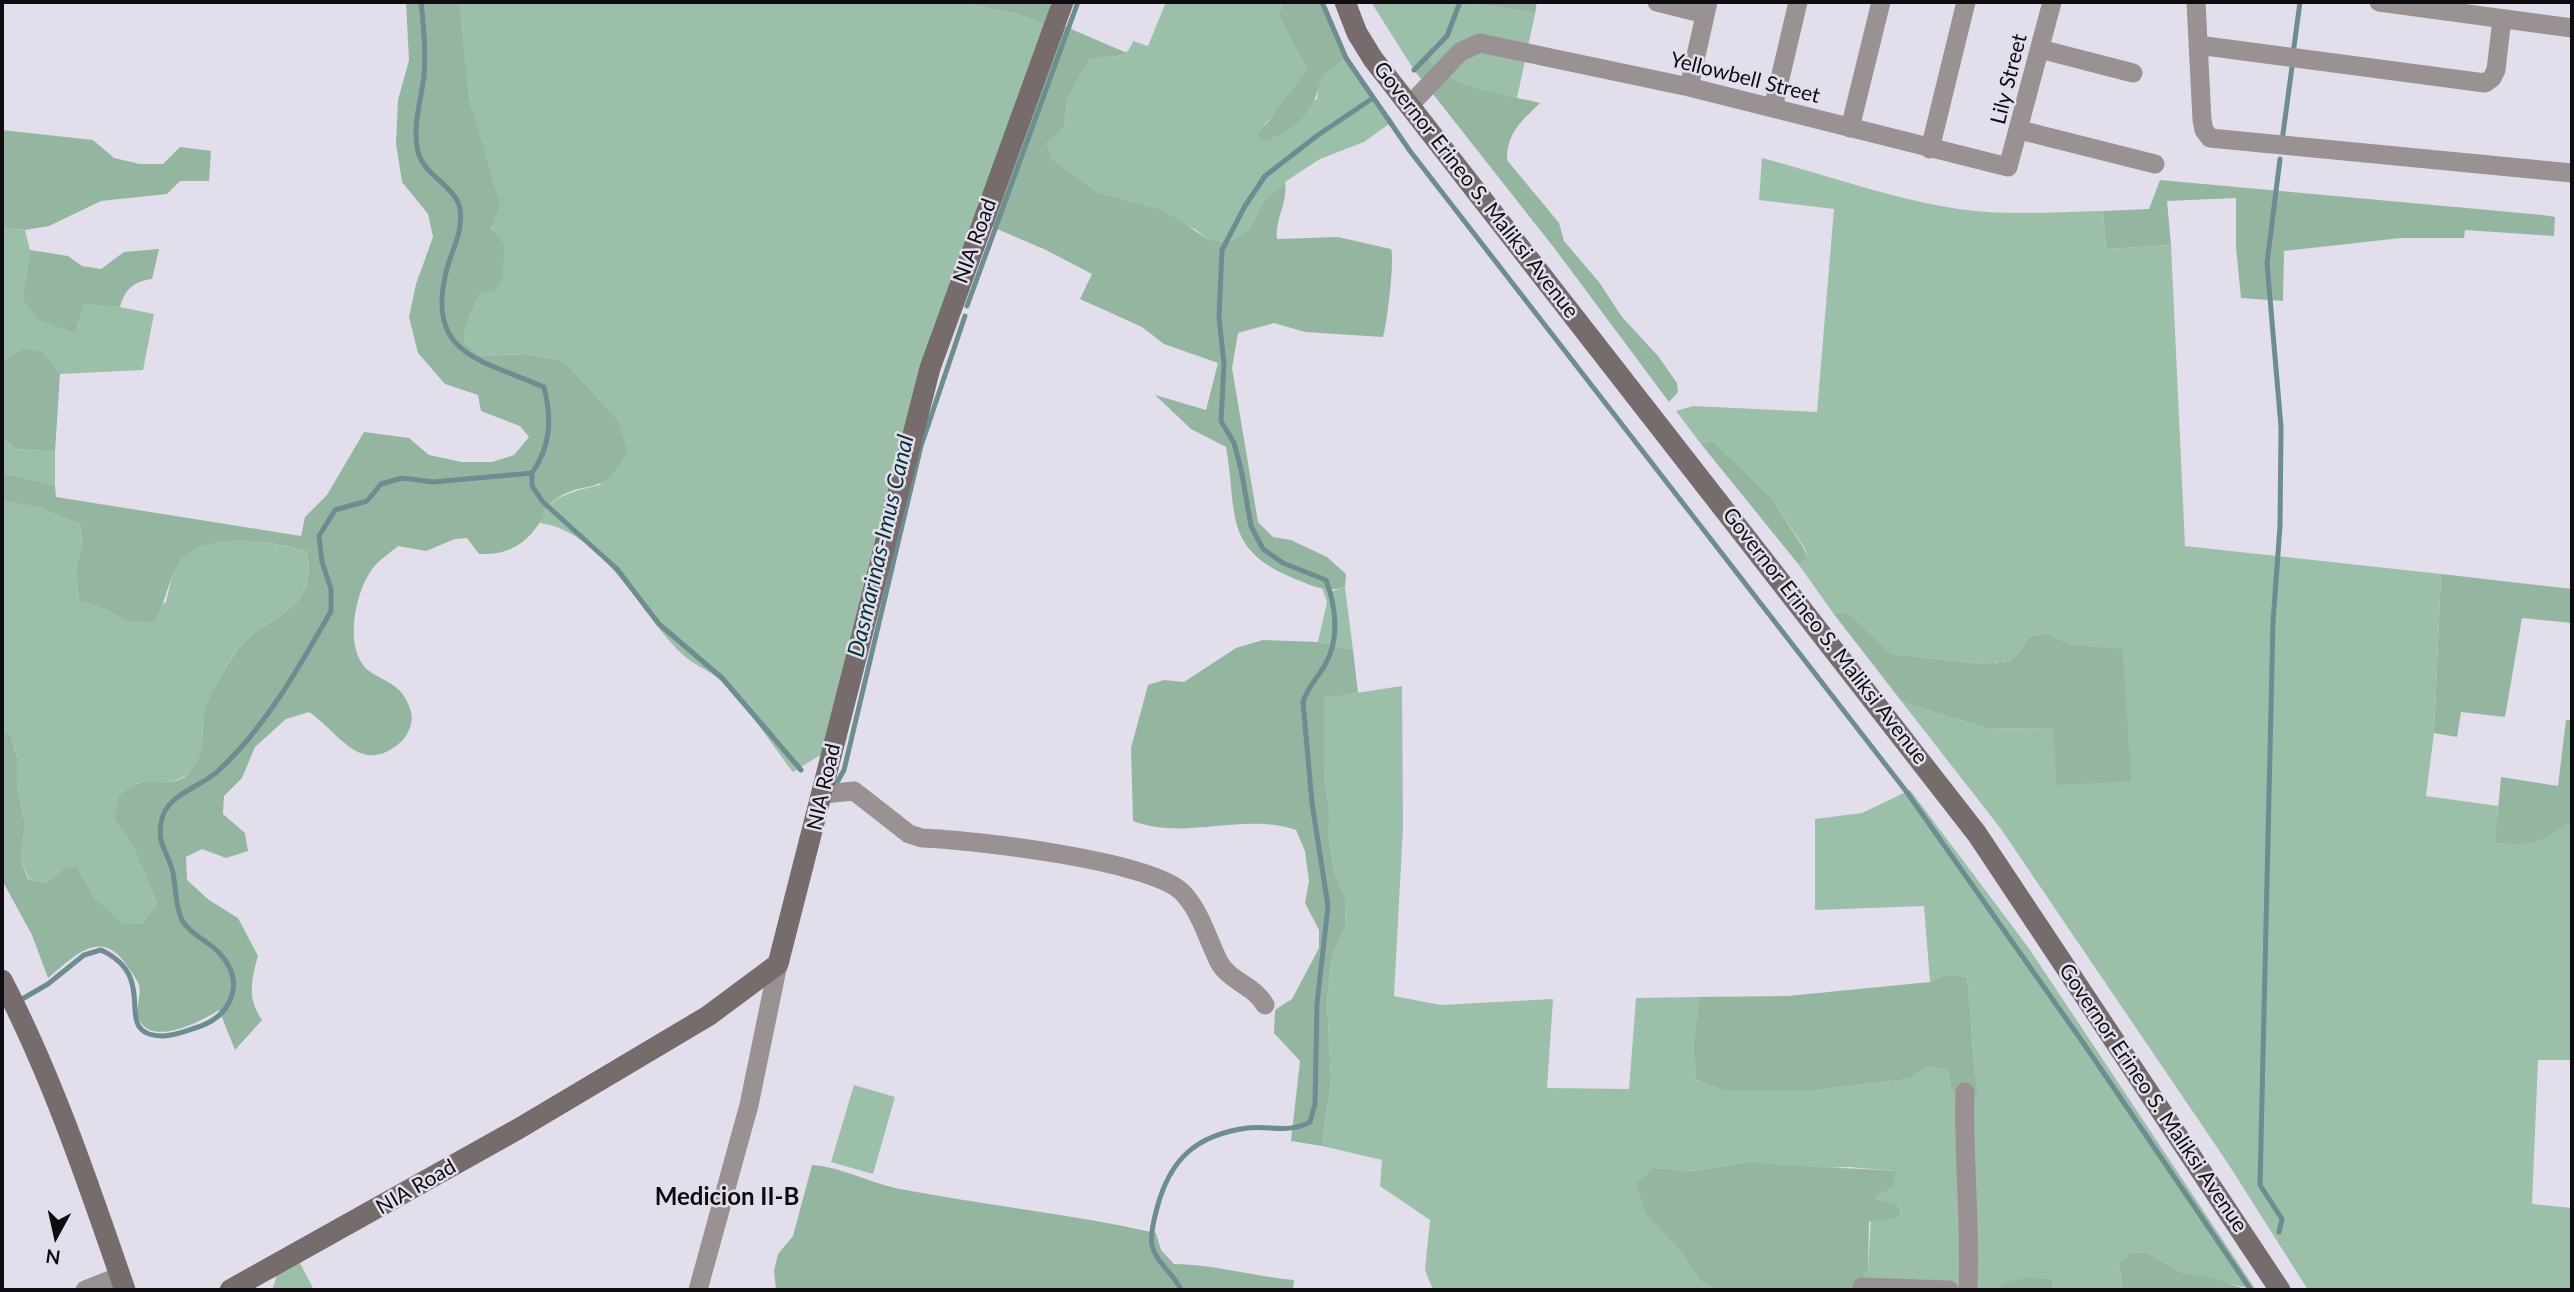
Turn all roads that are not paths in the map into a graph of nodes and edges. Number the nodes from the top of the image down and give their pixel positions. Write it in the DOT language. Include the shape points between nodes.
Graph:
graph roads {
  1 [pos="1063,2"];
  2 [pos="1345,2"];
  3 [pos="1657,2"];
  4 [pos="1798,2"];
  5 [pos="1881,2"];
  6 [pos="1966,2"];
  7 [pos="2052,2"];
  8 [pos="2196,2"];
  9 [pos="2379,2"];
  10 [pos="1707,8"];
  11 [pos="2502,19"];
  12 [pos="2572,28"];
  13 [pos="2198,45"];
  14 [pos="2040,49"];
  15 [pos="2133,74"];
  16 [pos="1689,87"];
  17 [pos="1409,106"];
  18 [pos="1773,108"];
  19 [pos="1850,128"];
  20 [pos="2020,130"];
  21 [pos="1930,149"];
  22 [pos="2155,164"];
  23 [pos="2008,167"];
  24 [pos="2572,173"];
  25 [pos="824,794"];
  26 [pos="778,964"];
  27 [pos="10,997"];
  28 [pos="1265,1005"];
  29 [pos="1965,1092"];
  30 [pos="123,1283"];
  31 [pos="1862,1287"];
  32 [pos="85,1290"];
  33 [pos="230,1290"];
  34 [pos="698,1290"];
  35 [pos="1949,1290"];
  36 [pos="1968,1290"];
  37 [pos="2280,1290"];
  1 -- 25 [label="main road, NIA Road" via="930,368"];
  2 -- 17 [label="main road, Governor Erineo S. Maliksi Avenue" via="1368,50"];
  3 -- 10 [label="street"];
  4 -- 18 [label="street"];
  5 -- 19 [label="street"];
  6 -- 21 [label="street"];
  7 -- 14 [label="street, Lily Street"];
  8 -- 13 [label="street"];
  9 -- 11 [label="street"];
  10 -- 16 [label="street"];
  11 -- 12 [label="street"];
  11 -- 13 [label="street" via="2496,70 2485,83"];
  13 -- 24 [label="street" via="2204,130 2210,138"];
  14 -- 15 [label="street"];
  14 -- 20 [label="street, Lily Street"];
  16 -- 17 [label="street, Yellowbell Street" via="1499,45 1470,45"];
  16 -- 18 [label="street, Yellowbell Street"];
  17 -- 37 [label="main road, Governor Erineo S. Maliksi Avenue" via="1977,834"];
  18 -- 19 [label="street, Yellowbell Street"];
  19 -- 21 [label="street, Yellowbell Street"];
  20 -- 22 [label="street"];
  20 -- 23 [label="street, Lily Street"];
  21 -- 23 [label="street, Yellowbell Street"];
  25 -- 26 [label="main road, NIA Road"];
  25 -- 28 [label="street" via="854,791 909,834 922,838 1044,851 1159,878 1182,891 1220,963 1260,995"];
  26 -- 33 [label="main road, NIA Road" via="708,1016"];
  26 -- 34 [label="street" via="749,1105"];
  27 -- 30 [label="main road" via="96,1204"];
  29 -- 36 [label="street"];
  30 -- 32 [label="street"];
  31 -- 35 [label="street"];
}
